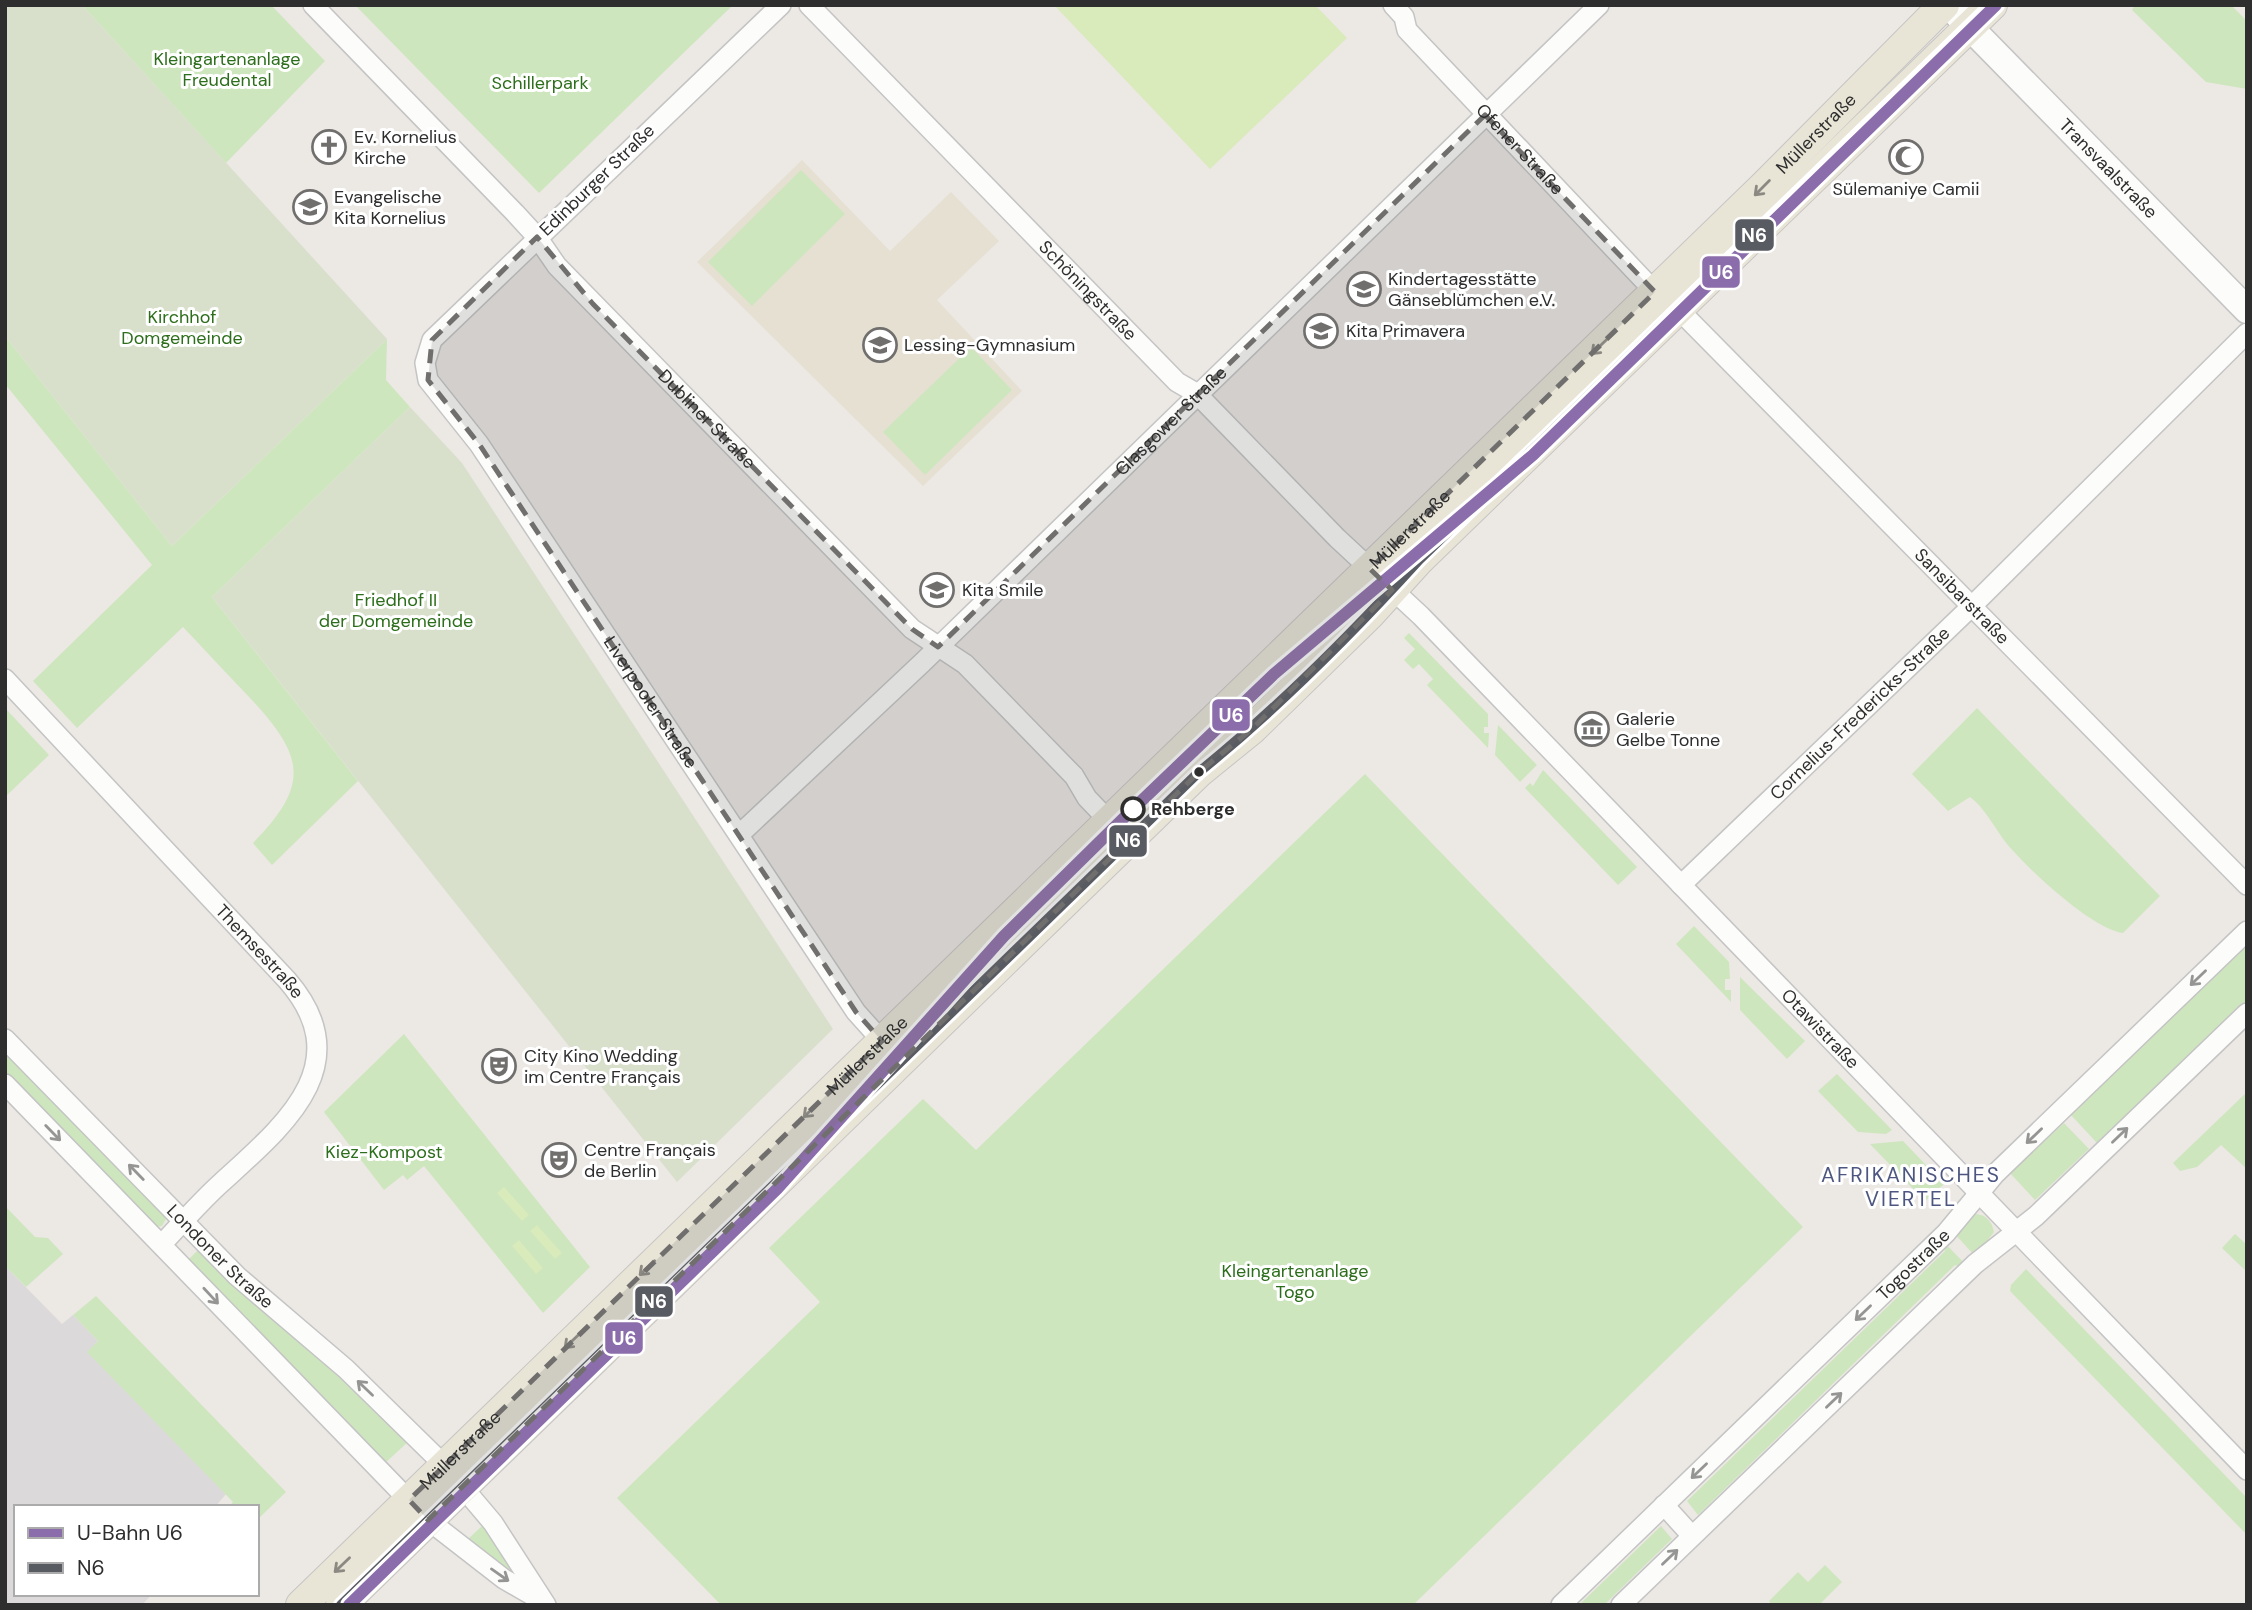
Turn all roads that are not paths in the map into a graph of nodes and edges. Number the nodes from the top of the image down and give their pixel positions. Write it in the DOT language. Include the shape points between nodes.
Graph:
graph roads {
  1 [pos="313,5"];
  2 [pos="781,5"];
  3 [pos="809,5"];
  4 [pos="1393,5"];
  5 [pos="1599,5"];
  6 [pos="1946,5"];
  7 [pos="1992,5"];
  8 [pos="1970,27"];
  9 [pos="1885,65"];
  10 [pos="1907,88"];
  11 [pos="1485,115"];
  12 [pos="537,237"];
  13 [pos="1667,301"];
  14 [pos="2247,310"];
  15 [pos="2247,333"];
  16 [pos="425,363"];
  17 [pos="1196,393"];
  18 [pos="1370,569"];
  19 [pos="1392,590"];
  20 [pos="1973,605"];
  21 [pos="938,647"];
  22 [pos="5,679"];
  23 [pos="1109,821"];
  24 [pos="740,834"];
  25 [pos="1681,885"];
  26 [pos="2247,885"];
  27 [pos="2247,930"];
  28 [pos="2247,1013"];
  29 [pos="5,1038"];
  30 [pos="882,1041"];
  31 [pos="5,1084"];
  32 [pos="1978,1193"];
  33 [pos="184,1221"];
  34 [pos="2016,1232"];
  35 [pos="162,1244"];
  36 [pos="2247,1470"];
  37 [pos="453,1476"];
  38 [pos="1664,1505"];
  39 [pos="419,1510"];
  40 [pos="1692,1536"];
  41 [pos="543,1602"];
  42 [pos="300,1605"];
  43 [pos="341,1605"];
  44 [pos="1561,1605"];
  45 [pos="1620,1605"];
  1 -- 12 [label="street, Dubliner Straße"];
  2 -- 12 [label="street, Edinburger Straße"];
  3 -- 17 [label="street, Schöningstraße" via="1177,382"];
  4 -- 11 [label="street, Ofener Straße" via="1404,17 1407,30"];
  5 -- 11 [label="street, Glasgower Straße"];
  6 -- 8 [label="street, Transvaalstraße"];
  6 -- 9 [label="main road, Müllerstraße"];
  7 -- 8 [label="main road, Müllerstraße"];
  8 -- 10 [label="main road, Müllerstraße"];
  8 -- 14 [label="street, Transvaalstraße"];
  9 -- 10 [label="main road"];
  9 -- 13 [label="main road, Müllerstraße, one-way"];
  10 -- 13 [label="main road, Müllerstraße"];
  11 -- 13 [label="street, Ofener Straße"];
  11 -- 17 [label="street, Glasgower Straße"];
  12 -- 16 [label="street, Edinburger Straße" via="432,340"];
  12 -- 21 [label="street, Dubliner Straße" via="557,266 613,324 912,629"];
  13 -- 18 [label="main road, Müllerstraße, one-way"];
  13 -- 19 [label="main road, Müllerstraße"];
  13 -- 20 [label="street, Sansibarstraße"];
  15 -- 20 [label="street, Cornelius-Fredericks-Straße"];
  16 -- 24 [label="street, Liverpooler Straße" via="428,380 479,444"];
  17 -- 18 [label="street, Schöningstraße"];
  17 -- 21 [label="street, Glasgower Straße"];
  18 -- 19 [label="street, Schöningstraße"];
  18 -- 23 [label="main road, Müllerstraße"];
  19 -- 25 [label="street, Otawistraße"];
  19 -- 37 [label="main road, Müllerstraße" via="1252,729 1199,772"];
  20 -- 25 [label="street, Cornelius-Fredericks-Straße"];
  20 -- 26 [label="street, Sansibarstraße"];
  21 -- 23 [label="street, Dubliner Straße" via="965,664 1074,776"];
  21 -- 24 [label="street, Glasgower Straße"];
  22 -- 33 [label="street, Themsestraße" via="287,980 310,1018 315,1063 306,1095 282,1125"];
  23 -- 30 [label="main road, Müllerstraße"];
  24 -- 30 [label="street, Liverpooler Straße" via="856,1012"];
  25 -- 32 [label="street, Otawistraße"];
  27 -- 32 [label="street, Togostraße, one-way"];
  34 -- 28 [label="street, one-way"];
  33 -- 29 [label="street, Londoner Straße, one-way"];
  30 -- 37 [label="main road, Müllerstraße, one-way"];
  31 -- 35 [label="street, Londoner Straße, one-way"];
  32 -- 34 [label="street, Otawistraße"];
  32 -- 38 [label="street, Togostraße, one-way" via="1946,1233"];
  33 -- 35 [label="street, Themsestraße"];
  37 -- 33 [label="street, Londoner Straße, one-way" via="346,1369 237,1276"];
  34 -- 36 [label="street, Otawistraße"];
  40 -- 34 [label="street, one-way" via="1975,1264"];
  35 -- 39 [label="street, Londoner Straße, one-way"];
  37 -- 39 [label="main road, Müllerstraße"];
  37 -- 41 [label="street, Londoner Straße" via="493,1523"];
  38 -- 40 [label="street"];
  38 -- 44 [label="street, Togostraße"];
  39 -- 41 [label="street, Londoner Straße, one-way" via="504,1579"];
  39 -- 42 [label="main road, Müllerstraße, one-way"];
  39 -- 43 [label="main road, Müllerstraße"];
  45 -- 40 [label="street, one-way"];
}
